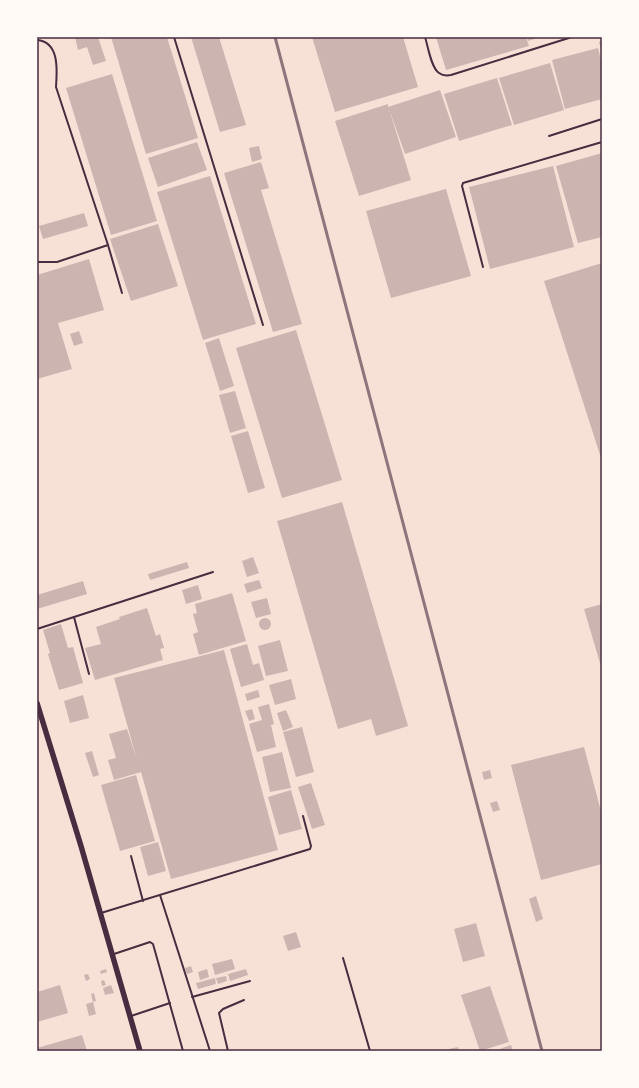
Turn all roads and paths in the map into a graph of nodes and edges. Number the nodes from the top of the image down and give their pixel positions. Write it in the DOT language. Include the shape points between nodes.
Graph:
graph roads {
  1 [pos="174,37"];
  2 [pos="426,37"];
  3 [pos="572,37"];
  4 [pos="37,40"];
  5 [pos="602,120"];
  6 [pos="549,136"];
  7 [pos="602,142"];
  8 [pos="108,245"];
  9 [pos="37,262"];
  10 [pos="483,267"];
  11 [pos="122,293"];
  12 [pos="263,325"];
  13 [pos="213,572"];
  14 [pos="74,617"];
  15 [pos="37,629"];
  16 [pos="89,674"];
  17 [pos="37,703"];
  18 [pos="303,816"];
  19 [pos="131,856"];
  20 [pos="160,895"];
  21 [pos="143,901"];
  22 [pos="100,914"];
  23 [pos="112,954"];
  24 [pos="343,958"];
  25 [pos="250,981"];
  26 [pos="192,997"];
  27 [pos="244,1000"];
  28 [pos="170,1003"];
  29 [pos="130,1017"];
  30 [pos="140,1051"];
  31 [pos="183,1051"];
  32 [pos="210,1051"];
  33 [pos="228,1051"];
  34 [pos="370,1051"];
  1 -- 12 [label="lane"];
  2 -- 3 [label="lane" via="434,68 444,76"];
  4 -- 8 [label="lane" via="50,45 54,54 57,68 56,87"];
  5 -- 6 [label="lane"];
  7 -- 10 [label="lane" via="463,183"];
  8 -- 9 [label="lane" via="56,262"];
  8 -- 11 [label="lane"];
  13 -- 14 [label="lane"];
  14 -- 15 [label="lane"];
  14 -- 16 [label="lane"];
  17 -- 22 [label="street"];
  18 -- 20 [label="lane" via="310,849"];
  19 -- 21 [label="lane"];
  20 -- 21 [label="lane"];
  20 -- 26 [label="lane"];
  21 -- 22 [label="lane"];
  22 -- 23 [label="street"];
  23 -- 28 [label="lane" via="152,943"];
  23 -- 29 [label="street"];
  24 -- 34 [label="lane"];
  25 -- 26 [label="lane"];
  26 -- 32 [label="lane"];
  27 -- 33 [label="lane" via="219,1013"];
  28 -- 29 [label="lane"];
  28 -- 31 [label="lane"];
  29 -- 30 [label="street"];
}
